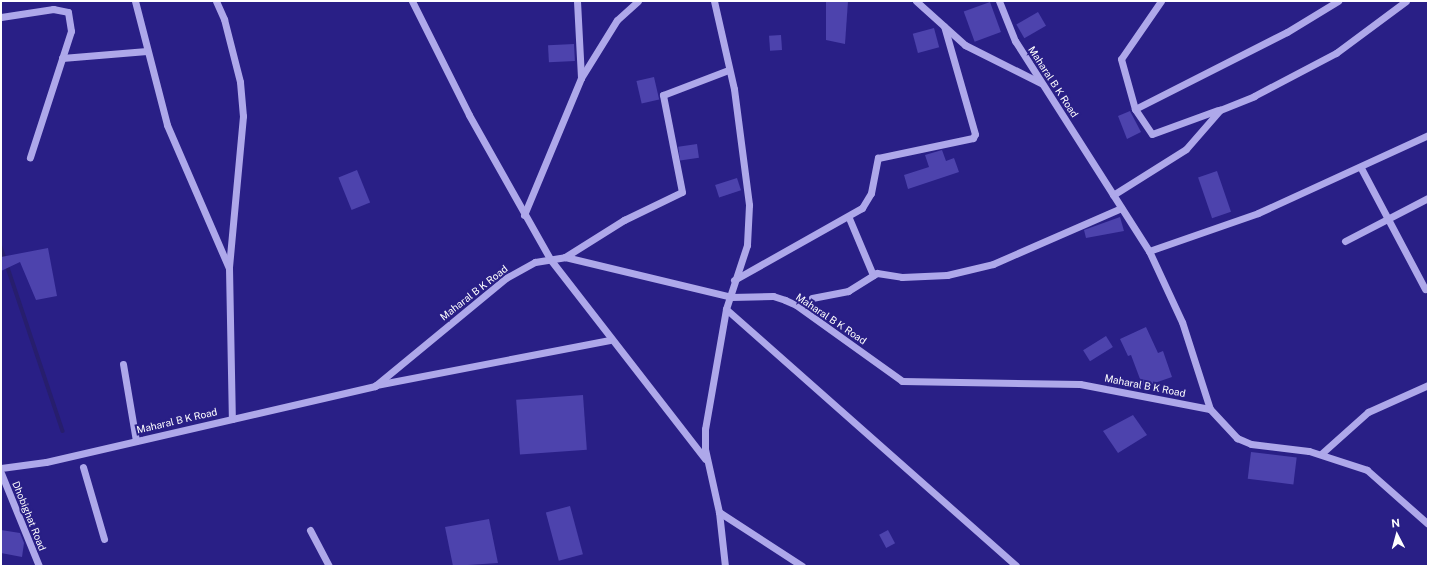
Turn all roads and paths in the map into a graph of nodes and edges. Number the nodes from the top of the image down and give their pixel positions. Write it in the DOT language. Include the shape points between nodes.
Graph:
graph roads {
  1 [pos="135,1"];
  2 [pos="216,1"];
  3 [pos="412,1"];
  4 [pos="577,1"];
  5 [pos="638,1"];
  6 [pos="714,1"];
  7 [pos="916,1"];
  8 [pos="999,1"];
  9 [pos="1161,1"];
  10 [pos="1338,1"];
  11 [pos="1406,1"];
  12 [pos="1,17"];
  13 [pos="944,26"];
  14 [pos="146,51"];
  15 [pos="62,58"];
  16 [pos="728,70"];
  17 [pos="581,78"];
  18 [pos="1041,83"];
  19 [pos="1135,109"];
  20 [pos="1220,110"];
  21 [pos="1428,135"];
  22 [pos="30,157"];
  23 [pos="1361,168"];
  24 [pos="1113,195"];
  25 [pos="1428,198"];
  26 [pos="1121,208"];
  27 [pos="524,215"];
  28 [pos="849,218"];
  29 [pos="1388,219"];
  30 [pos="1345,241"];
  31 [pos="1149,251"];
  32 [pos="564,257"];
  33 [pos="550,259"];
  34 [pos="228,268"];
  35 [pos="873,275"];
  36 [pos="734,280"];
  37 [pos="1425,289"];
  38 [pos="730,297"];
  39 [pos="812,298"];
  40 [pos="726,310"];
  41 [pos="610,340"];
  42 [pos="123,364"];
  43 [pos="1428,385"];
  44 [pos="375,386"];
  45 [pos="1210,409"];
  46 [pos="232,419"];
  47 [pos="136,441"];
  48 [pos="1321,454"];
  49 [pos="707,461"];
  50 [pos="83,467"];
  51 [pos="1,468"];
  52 [pos="1,473"];
  53 [pos="719,512"];
  54 [pos="1428,524"];
  55 [pos="310,530"];
  56 [pos="104,538"];
  57 [pos="39,566"];
  58 [pos="329,566"];
  59 [pos="725,566"];
  60 [pos="802,566"];
  61 [pos="1016,566"];
  1 -- 14 [label="street"];
  2 -- 34 [label="street" via="224,19 240,82 243,116"];
  3 -- 27 [label="street"];
  4 -- 17 [label="street"];
  5 -- 17 [label="street" via="617,20"];
  6 -- 16 [label="street"];
  7 -- 13 [label="street"];
  8 -- 18 [label="street, Maharal B K Road" via="1015,42"];
  9 -- 19 [label="street" via="1121,59"];
  10 -- 19 [label="street" via="1287,32"];
  11 -- 20 [label="street" via="1336,53 1254,96"];
  12 -- 15 [label="street" via="53,10 68,12 71,31"];
  13 -- 18 [label="street" via="984,56"];
  13 -- 28 [label="street" via="974,136 878,158 871,193 862,208"];
  14 -- 15 [label="street"];
  14 -- 34 [label="street" via="167,125"];
  15 -- 22 [label="street"];
  16 -- 32 [label="street" via="663,95 682,192 624,220"];
  16 -- 36 [label="street" via="749,205 746,245"];
  17 -- 27 [label="street"];
  18 -- 24 [label="street, Maharal B K Road"];
  19 -- 20 [label="street" via="1152,134"];
  20 -- 24 [label="street" via="1186,148"];
  21 -- 23 [label="street"];
  23 -- 29 [label="street"];
  23 -- 31 [label="street" via="1258,213"];
  24 -- 26 [label="street, Maharal B K Road"];
  25 -- 29 [label="street"];
  26 -- 31 [label="street, Maharal B K Road"];
  26 -- 35 [label="street" via="1031,249 966,272 902,277 882,272"];
  27 -- 33 [label="street"];
  28 -- 35 [label="street"];
  28 -- 36 [label="street"];
  29 -- 30 [label="street"];
  29 -- 37 [label="street"];
  31 -- 45 [label="street, Maharal B K Road" via="1182,322"];
  32 -- 33 [label="street, Maharal B K Road"];
  32 -- 38 [label="street, Maharal B K Road"];
  33 -- 41 [label="street"];
  33 -- 44 [label="street, Maharal B K Road" via="506,278"];
  34 -- 46 [label="street"];
  35 -- 39 [label="street" via="848,291"];
  36 -- 38 [label="street"];
  38 -- 40 [label="street"];
  38 -- 45 [label="street, Maharal B K Road" via="773,296 796,305 902,381 1080,384"];
  40 -- 49 [label="street" via="705,429"];
  40 -- 61 [label="street"];
  41 -- 44 [label="street"];
  41 -- 49 [label="street"];
  42 -- 47 [label="street"];
  43 -- 48 [label="street" via="1368,412"];
  44 -- 46 [label="street, Maharal B K Road"];
  45 -- 48 [label="street" via="1236,438 1251,444"];
  46 -- 47 [label="street, Maharal B K Road"];
  47 -- 51 [label="street, Maharal B K Road" via="46,462"];
  48 -- 54 [label="street" via="1367,470"];
  49 -- 53 [label="street"];
  50 -- 56 [label="street"];
  52 -- 57 [label="street, Dhobighat Road"];
  53 -- 59 [label="street"];
  53 -- 60 [label="street"];
  55 -- 58 [label="street"];
}
